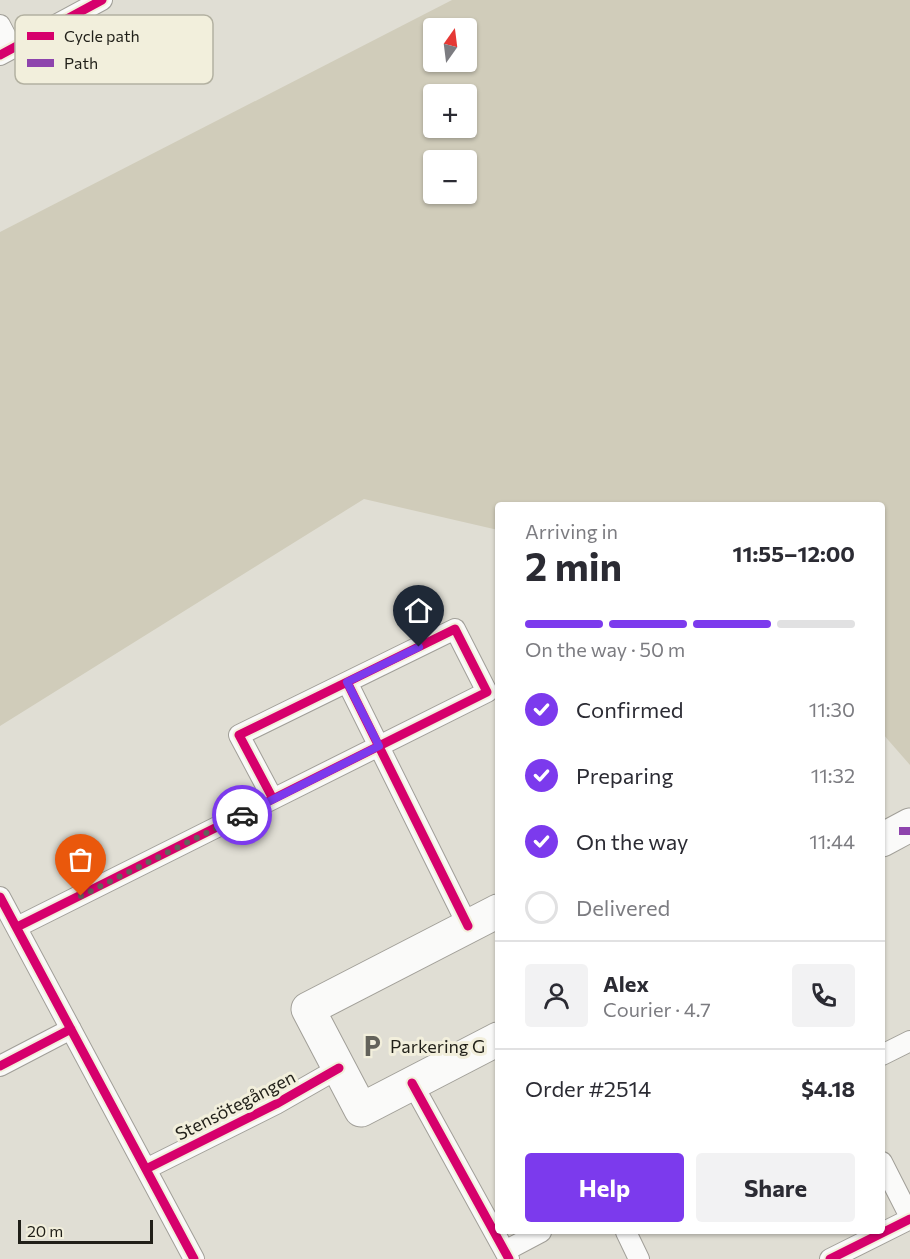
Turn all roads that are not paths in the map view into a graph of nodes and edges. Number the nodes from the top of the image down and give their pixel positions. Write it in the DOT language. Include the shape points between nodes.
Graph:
graph roads {
  1 [pos="102,0"];
  2 [pos="74,15"];
  3 [pos="0,25"];
  4 [pos="6,51"];
  5 [pos="347,682"];
  6 [pos="379,746"];
  7 [pos="273,800"];
  8 [pos="910,825"];
  9 [pos="885,838"];
  10 [pos="0,897"];
  11 [pos="495,912"];
  12 [pos="468,926"];
  13 [pos="17,927"];
  14 [pos="71,1029"];
  15 [pos="495,1041"];
  16 [pos="910,1041"];
  17 [pos="885,1054"];
  18 [pos="0,1066"];
  19 [pos="339,1068"];
  20 [pos="412,1083"];
  21 [pos="885,1168"];
  22 [pos="146,1169"];
  23 [pos="910,1218"];
  24 [pos="885,1231"];
  25 [pos="495,1233"];
  26 [pos="495,1234"];
  27 [pos="538,1234"];
  28 [pos="627,1234"];
  29 [pos="879,1234"];
  30 [pos="507,1255"];
  31 [pos="194,1259"];
  32 [pos="639,1259"];
  33 [pos="830,1259"];
  1 -- 2 [label="lane"];
  3 -- 4 [label="lane"];
  5 -- 6 [label="lane"];
  5 -- 6 [label="lane" via="455,629 487,692"];
  5 -- 7 [label="lane" via="239,735"];
  6 -- 7 [label="lane"];
  6 -- 12 [label="lane"];
  7 -- 13 [label="lane"];
  8 -- 9 [label="street"];
  10 -- 13 [label="lane"];
  11 -- 12 [label="street"];
  12 -- 19 [label="street" via="308,1009"];
  13 -- 14 [label="lane"];
  14 -- 18 [label="lane"];
  14 -- 22 [label="lane"];
  15 -- 20 [label="street"];
  16 -- 17 [label="lane"];
  19 -- 20 [label="street" via="360,1110"];
  19 -- 22 [label="lane, Stensötegången"];
  20 -- 25 [label="lane"];
  21 -- 23 [label="lane"];
  22 -- 31 [label="lane"];
  23 -- 24 [label="lane"];
  26 -- 30 [label="lane"];
  27 -- 30 [label="lane"];
  28 -- 32 [label="lane"];
  29 -- 33 [label="lane"];
}
